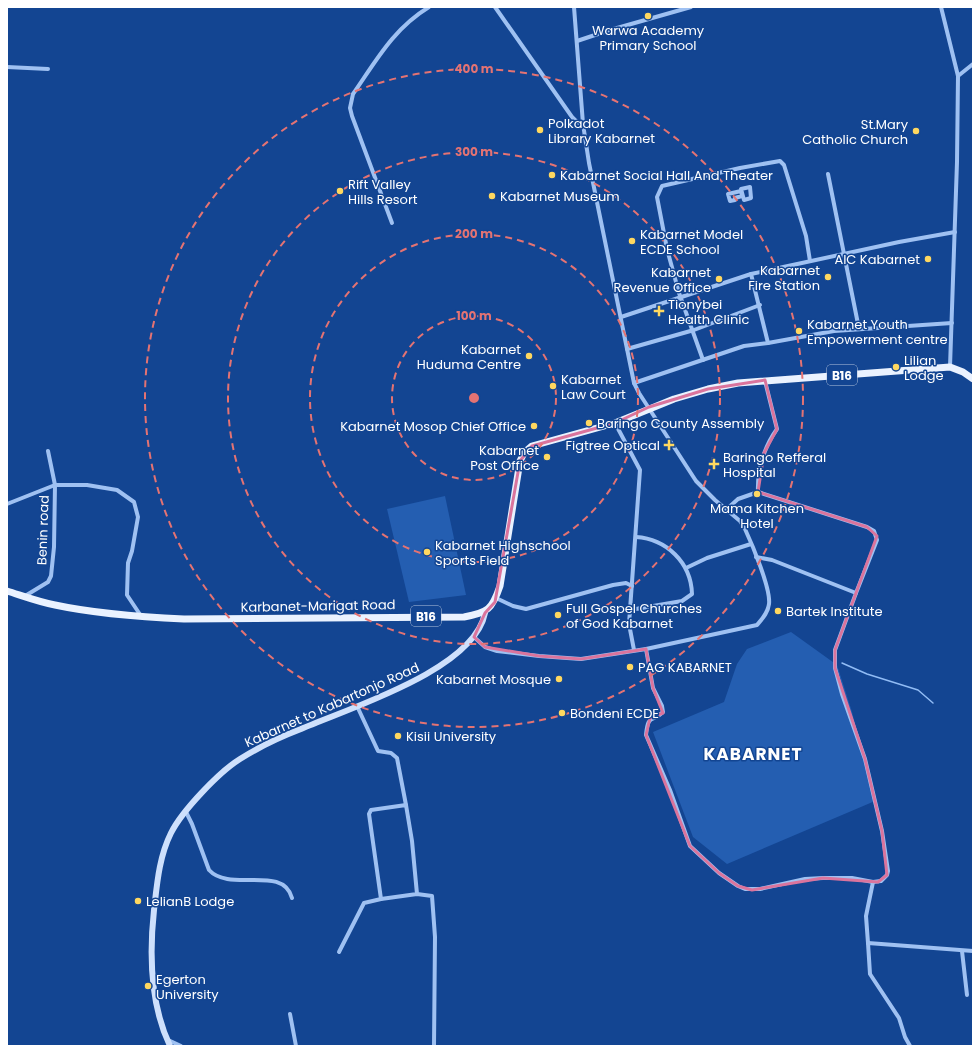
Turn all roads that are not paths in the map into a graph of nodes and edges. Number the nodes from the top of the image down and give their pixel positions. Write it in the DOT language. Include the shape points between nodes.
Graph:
graph roads {
  1 [pos="428,7"];
  2 [pos="495,7"];
  3 [pos="574,7"];
  4 [pos="691,7"];
  5 [pos="940,7"];
  6 [pos="577,41"];
  7 [pos="973,64"];
  8 [pos="7,67"];
  9 [pos="48,69"];
  10 [pos="958,76"];
  11 [pos="583,124"];
  12 [pos="828,174"];
  13 [pos="392,223"];
  14 [pos="955,232"];
  15 [pos="844,255"];
  16 [pos="810,261"];
  17 [pos="751,274"];
  18 [pos="681,297"];
  19 [pos="760,305"];
  20 [pos="621,317"];
  21 [pos="952,322"];
  22 [pos="859,328"];
  23 [pos="694,330"];
  24 [pos="768,343"];
  25 [pos="627,349"];
  26 [pos="703,360"];
  27 [pos="950,367"];
  28 [pos="973,379"];
  29 [pos="765,380"];
  30 [pos="634,383"];
  31 [pos="649,408"];
  32 [pos="615,423"];
  33 [pos="48,451"];
  34 [pos="55,485"];
  35 [pos="758,492"];
  36 [pos="7,504"];
  37 [pos="727,508"];
  38 [pos="636,537"];
  39 [pos="751,544"];
  40 [pos="756,557"];
  41 [pos="686,568"];
  42 [pos="632,586"];
  43 [pos="7,591"];
  44 [pos="856,592"];
  45 [pos="25,596"];
  46 [pos="496,598"];
  47 [pos="630,610"];
  48 [pos="485,613"];
  49 [pos="142,617"];
  50 [pos="474,637"];
  51 [pos="646,649"];
  52 [pos="634,650"];
  53 [pos="357,705"];
  54 [pos="406,805"];
  55 [pos="186,812"];
  56 [pos="873,882"];
  57 [pos="417,894"];
  58 [pos="292,898"];
  59 [pos="381,899"];
  60 [pos="868,943"];
  61 [pos="962,950"];
  62 [pos="973,951"];
  63 [pos="339,952"];
  64 [pos="967,995"];
  65 [pos="290,1014"];
  66 [pos="169,1043"];
  67 [pos="181,1046"];
  68 [pos="296,1046"];
  69 [pos="434,1046"];
  70 [pos="910,1046"];
  1 -- 13 [label="street" via="406,22 392,37 350,101 352,116"];
  2 -- 11 [label="street" via="572,117"];
  3 -- 6 [label="street"];
  4 -- 6 [label="street"];
  5 -- 10 [label="street"];
  6 -- 11 [label="street"];
  7 -- 10 [label="street"];
  8 -- 9 [label="street"];
  10 -- 14 [label="street"];
  11 -- 20 [label="street"];
  12 -- 15 [label="street"];
  14 -- 15 [label="street"];
  14 -- 21 [label="street"];
  15 -- 16 [label="street"];
  15 -- 22 [label="street"];
  16 -- 17 [label="street"];
  16 -- 18 [label="street" via="796,203 784,165 780,161 668,184 662,186 657,197 672,270"];
  17 -- 18 [label="street"];
  17 -- 19 [label="street"];
  18 -- 20 [label="street"];
  18 -- 23 [label="street"];
  19 -- 23 [label="street"];
  19 -- 24 [label="street"];
  20 -- 25 [label="street"];
  21 -- 22 [label="street"];
  21 -- 27 [label="street"];
  22 -- 24 [label="street"];
  23 -- 25 [label="street"];
  23 -- 26 [label="street"];
  24 -- 26 [label="street" via="744,346"];
  25 -- 30 [label="street"];
  26 -- 30 [label="street"];
  27 -- 28 [label="main road, B16"];
  27 -- 29 [label="main road, B16"];
  29 -- 31 [label="main road, B16" via="708,389"];
  29 -- 35 [label="street" via="776,429 764,453 757,481"];
  30 -- 31 [label="street"];
  31 -- 32 [label="main road, B16"];
  31 -- 37 [label="street" via="696,481 714,500"];
  32 -- 38 [label="street" via="640,470"];
  32 -- 46 [label="main road, B16" via="532,446 524,453 520,462"];
  33 -- 34 [label="street, Benin road"];
  34 -- 36 [label="street"];
  34 -- 45 [label="street, Benin road" via="51,576 48,582"];
  34 -- 49 [label="street" via="88,485 117,490 134,502 138,517 128,563 127,595"];
  35 -- 37 [label="street" via="738,499"];
  35 -- 44 [label="street" via="874,531 877,540"];
  37 -- 39 [label="street" via="745,529"];
  38 -- 41 [label="street" via="649,538 667,546"];
  38 -- 42 [label="street"];
  39 -- 40 [label="street"];
  39 -- 41 [label="street" via="707,558"];
  40 -- 44 [label="street" via="772,560"];
  40 -- 51 [label="street" via="769,602 767,612 757,625"];
  41 -- 47 [label="street" via="692,590 690,597 682,601"];
  42 -- 46 [label="street" via="626,583 614,585 526,609"];
  42 -- 47 [label="street"];
  43 -- 45 [label="main road, Karbanet-Marigat Road / B16"];
  44 -- 56 [label="street" via="835,650 835,668 862,749 882,831 888,871 887,876 881,881"];
  45 -- 49 [label="main road, Karbanet-Marigat Road / B16" via="54,605"];
  46 -- 48 [label="main road, B16"];
  47 -- 52 [label="street" via="629,624"];
  48 -- 49 [label="main road, Karbanet-Marigat Road / B16" via="464,617"];
  48 -- 50 [label="main road, Kabarnet to Kabartonjo Road" via="483,624"];
  50 -- 52 [label="street" via="485,647 539,656 580,659"];
  50 -- 53 [label="main road, Kabarnet to Kabartonjo Road" via="445,662 414,682"];
  51 -- 52 [label="street"];
  51 -- 56 [label="street" via="653,688 663,712 650,718 646,735 670,790 690,846 698,855 719,873 745,889 760,890 805,879 823,878 852,878"];
  53 -- 54 [label="street" via="378,751 391,753 397,758"];
  53 -- 55 [label="main road, Kabarnet to Kabartonjo Road" via="280,738 239,760 222,772"];
  54 -- 57 [label="street"];
  54 -- 59 [label="street" via="369,811"];
  55 -- 58 [label="street" via="209,870 214,876 277,881 285,885"];
  55 -- 66 [label="main road, Kabarnet to Kabartonjo Road" via="171,832 160,861 153,919 153,991 156,1009"];
  56 -- 60 [label="street" via="866,916"];
  57 -- 59 [label="street"];
  57 -- 69 [label="street" via="432,896 435,937"];
  59 -- 63 [label="street" via="364,903"];
  60 -- 61 [label="street"];
  60 -- 70 [label="street" via="870,974 899,1018"];
  61 -- 62 [label="street"];
  61 -- 64 [label="street"];
  65 -- 68 [label="street"];
  66 -- 67 [label="street"];
}
